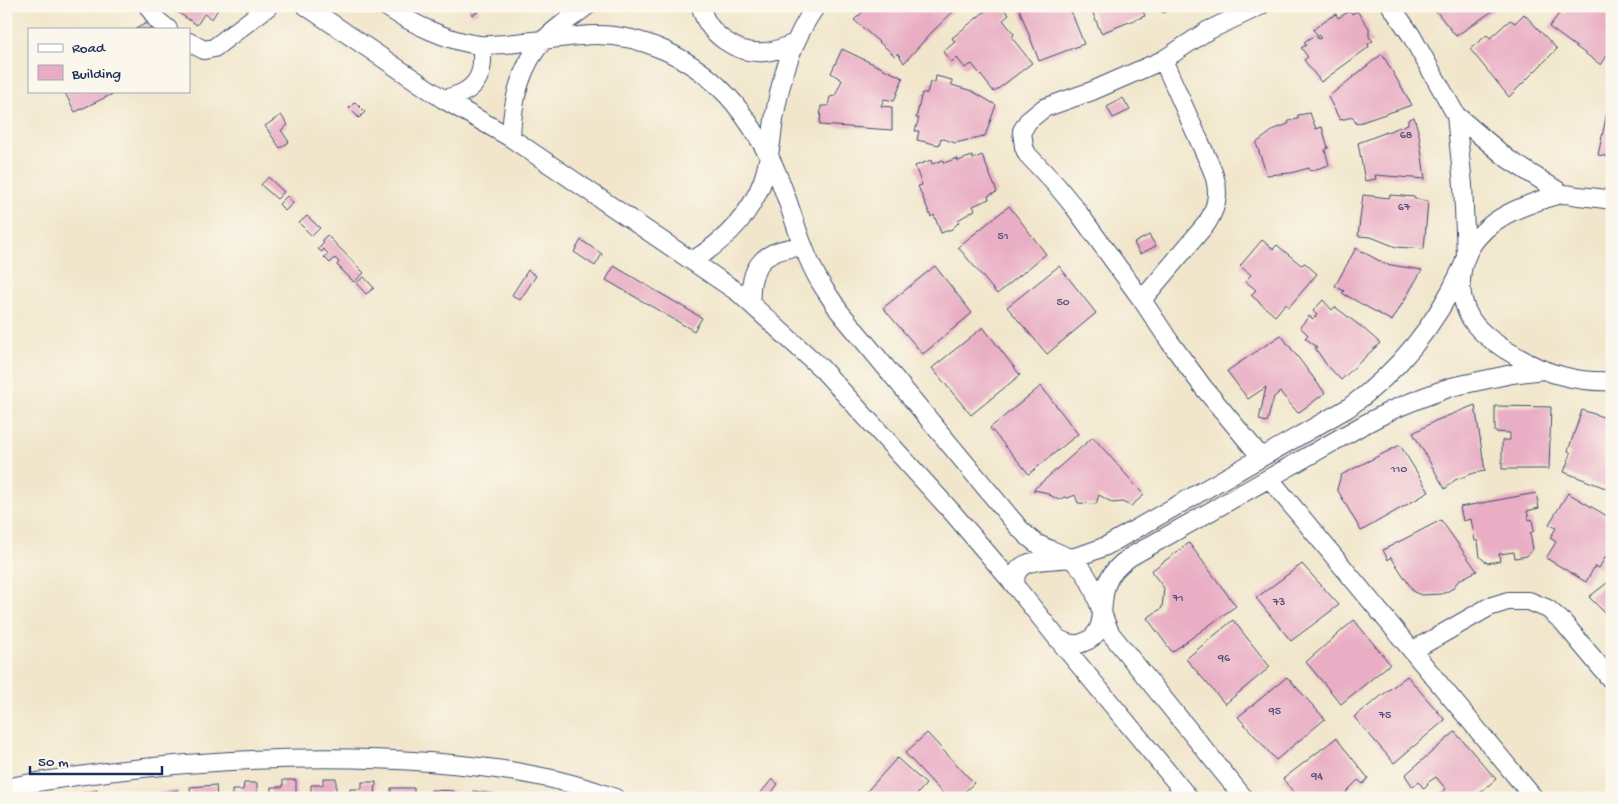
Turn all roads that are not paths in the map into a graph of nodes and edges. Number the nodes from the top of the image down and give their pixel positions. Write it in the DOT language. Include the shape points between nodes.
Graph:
graph roads {
  1 [pos="148,6"];
  2 [pos="268,6"];
  3 [pos="306,6"];
  4 [pos="385,6"];
  5 [pos="587,6"];
  6 [pos="701,6"];
  7 [pos="816,6"];
  8 [pos="1260,6"];
  9 [pos="1391,6"];
  10 [pos="167,28"];
  11 [pos="544,41"];
  12 [pos="190,43"];
  13 [pos="795,43"];
  14 [pos="481,45"];
  15 [pos="1163,60"];
  16 [pos="443,99"];
  17 [pos="1456,115"];
  18 [pos="511,138"];
  19 [pos="769,157"];
  20 [pos="1563,194"];
  21 [pos="1612,200"];
  22 [pos="804,247"];
  23 [pos="692,260"];
  24 [pos="1464,261"];
  25 [pos="1142,300"];
  26 [pos="751,304"];
  27 [pos="1544,370"];
  28 [pos="1610,382"];
  29 [pos="1261,457"];
  30 [pos="1269,478"];
  31 [pos="1070,558"];
  32 [pos="1016,587"];
  33 [pos="1102,614"];
  34 [pos="1057,638"];
  35 [pos="1412,651"];
  36 [pos="1612,681"];
  37 [pos="6,788"];
  38 [pos="615,798"];
  39 [pos="1189,798"];
  40 [pos="1244,798"];
  41 [pos="1534,798"];
  1 -- 10 [label="street"];
  2 -- 12 [label="street" via="214,48 204,50"];
  3 -- 16 [label="street"];
  4 -- 14 [label="street" via="434,32"];
  5 -- 11 [label="street"];
  6 -- 13 [label="street" via="719,37 733,46 764,53"];
  7 -- 13 [label="street"];
  8 -- 15 [label="street" via="1207,31"];
  9 -- 17 [label="street" via="1434,72"];
  11 -- 14 [label="street"];
  11 -- 18 [label="street" via="520,84"];
  11 -- 19 [label="street" via="591,35 619,36 654,46 682,59 733,102"];
  13 -- 19 [label="street" via="778,96"];
  14 -- 16 [label="street" via="484,60 480,75 471,88 458,96"];
  15 -- 25 [label="street" via="1211,167 1218,190 1213,213 1207,223"];
  15 -- 25 [label="street" via="1044,108 1028,121 1022,131 1027,154 1066,197"];
  16 -- 18 [label="street"];
  17 -- 20 [label="street" via="1508,159"];
  17 -- 24 [label="street" via="1463,185"];
  18 -- 23 [label="street"];
  19 -- 22 [label="street"];
  19 -- 23 [label="street" via="761,185 743,218 711,249"];
  20 -- 21 [label="street"];
  20 -- 24 [label="street" via="1527,205 1496,220 1478,235"];
  22 -- 26 [label="street" via="785,248 768,255 756,268 749,286"];
  22 -- 31 [label="street" via="820,282 839,310 1019,528 1037,544"];
  23 -- 26 [label="street"];
  24 -- 27 [label="street" via="1462,295 1472,320 1505,350"];
  24 -- 29 [label="street" via="1445,301 1400,364 1329,420"];
  25 -- 29 [label="street" via="1203,387"];
  26 -- 32 [label="street" via="822,369 934,491"];
  27 -- 28 [label="street"];
  27 -- 30 [label="street" via="1481,380 1421,398 1363,425"];
  29 -- 31 [label="street" via="1106,546"];
  30 -- 33 [label="street" via="1121,564 1105,587"];
  30 -- 35 [label="street"];
  31 -- 32 [label="street" via="1033,561 1024,565 1016,575"];
  31 -- 33 [label="street" via="1087,577"];
  32 -- 34 [label="street"];
  33 -- 34 [label="street" via="1099,630 1088,641 1072,644"];
  33 -- 40 [label="street" via="1117,642"];
  34 -- 39 [label="street"];
  35 -- 36 [label="street" via="1489,607 1508,601 1529,601 1548,609 1563,622"];
  35 -- 41 [label="street"];
  37 -- 38 [label="street" via="174,764 342,758 510,771 559,780"];
}
